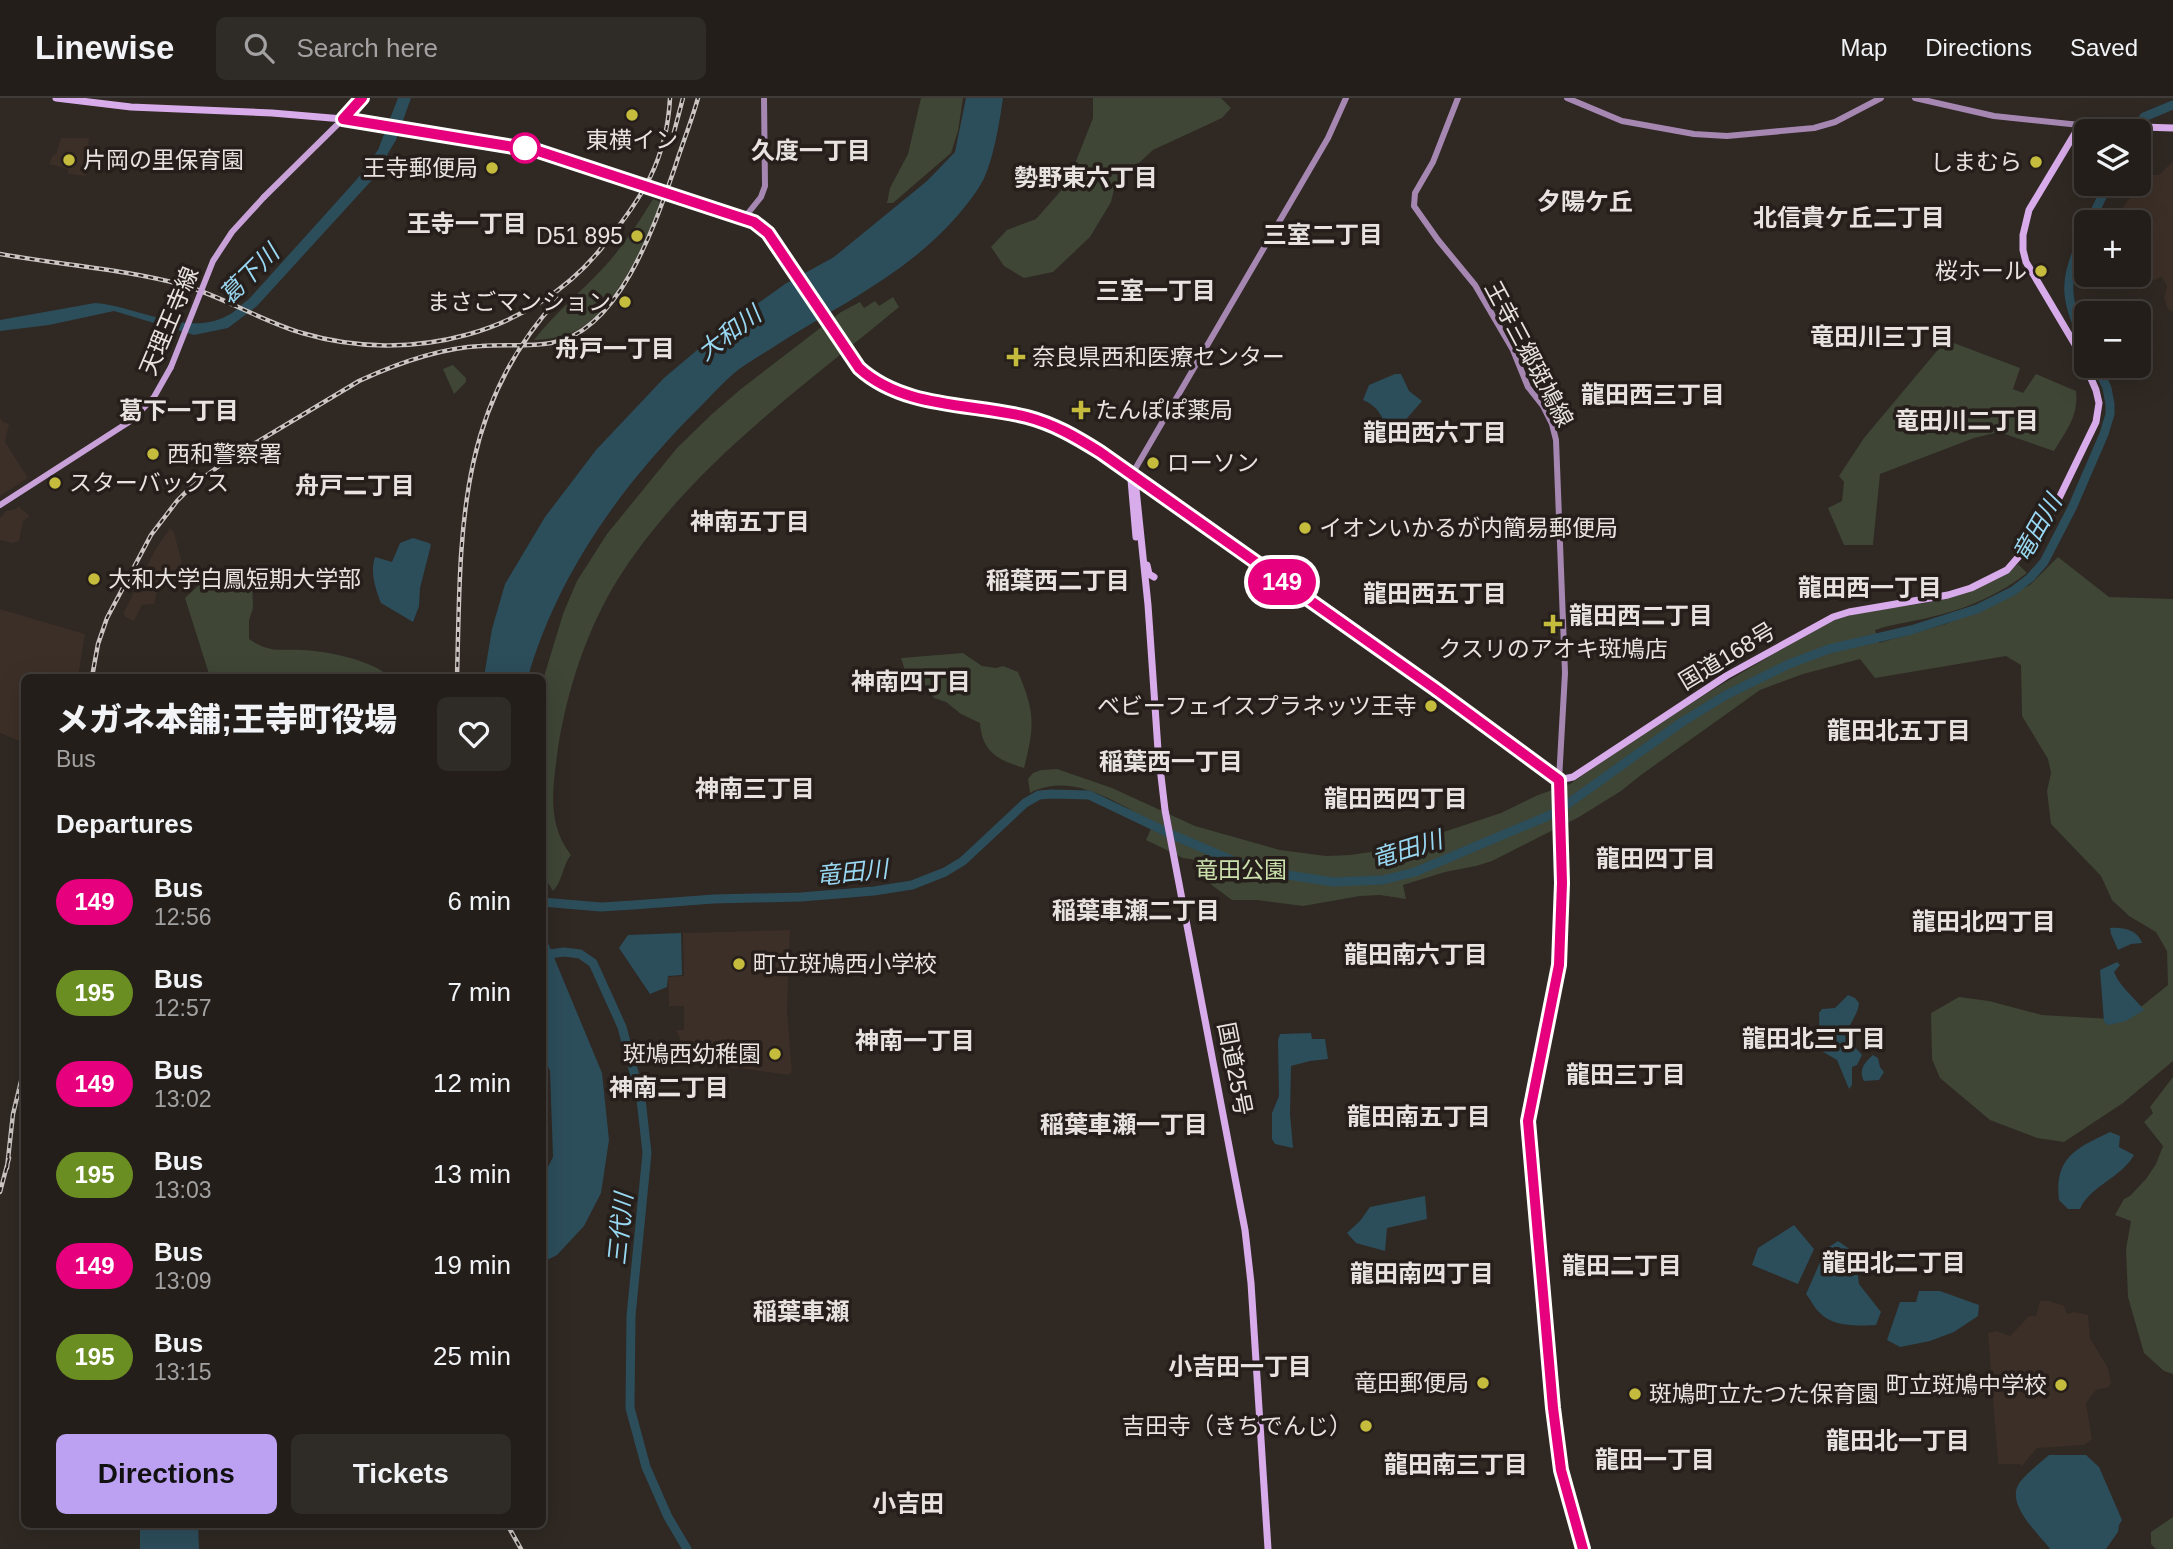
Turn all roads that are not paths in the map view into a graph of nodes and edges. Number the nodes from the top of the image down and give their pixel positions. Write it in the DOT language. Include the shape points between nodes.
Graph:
graph roads {
  1 [pos="56,98"];
  2 [pos="362,98"];
  3 [pos="764,98"];
  4 [pos="1346,98"];
  5 [pos="1458,98"];
  6 [pos="1567,98"];
  7 [pos="1881,98"];
  8 [pos="1915,98"];
  9 [pos="343,119"];
  10 [pos="2074,124"];
  11 [pos="2151,128"];
  12 [pos="2169,128"];
  13 [pos="2074,135"];
  14 [pos="746,217"];
  15 [pos="1131,475"];
  16 [pos="0,505"];
  17 [pos="1138,507"];
  18 [pos="1139,538"];
  19 [pos="1154,577"];
  20 [pos="1559,780"];
  21 [pos="1268,1549"];
  22 [pos="1583,1549"];
  1 -- 9 [label="highway" via="131,107"];
  2 -- 9 [label="highway"];
  3 -- 14 [label="main road" via="765,186"];
  4 -- 15 [label="main road" via="1328,138"];
  5 -- 20 [label="main road, 王寺三郷斑鳩線" via="1433,162 1415,193 1414,206 1475,285 1552,424 1565,664"];
  6 -- 7 [label="main road" via="1622,121 1727,136 1825,125"];
  8 -- 10 [label="main road" via="1994,117"];
  9 -- 14 [label="highway, bridge" via="531,149"];
  9 -- 16 [label="main road, 天理王寺線, bridge" via="232,232 213,261 171,367 154,397 132,420"];
  11 -- 12 [label="highway"];
  13 -- 20 [label="highway, 国道168号" via="2029,209 2023,250 2080,354 2096,390 2099,412 2046,525 2007,570 1948,595 1849,612 1818,624 1726,676 1573,777"];
  14 -- 15 [label="highway" via="768,233 869,377 903,393 1055,426"];
  15 -- 17 [label="highway, 国道25号"];
  15 -- 18 [label="highway, 国道25号" via="1132,511"];
  15 -- 20 [label="highway"];
  17 -- 18 [label="highway, 国道25号"];
  17 -- 19 [label="highway" via="1148,572"];
  18 -- 21 [label="highway, 国道25号" via="1167,817 1246,1239"];
  20 -- 22 [label="highway" via="1559,965 1528,1121 1553,1408 1561,1470"];
}
